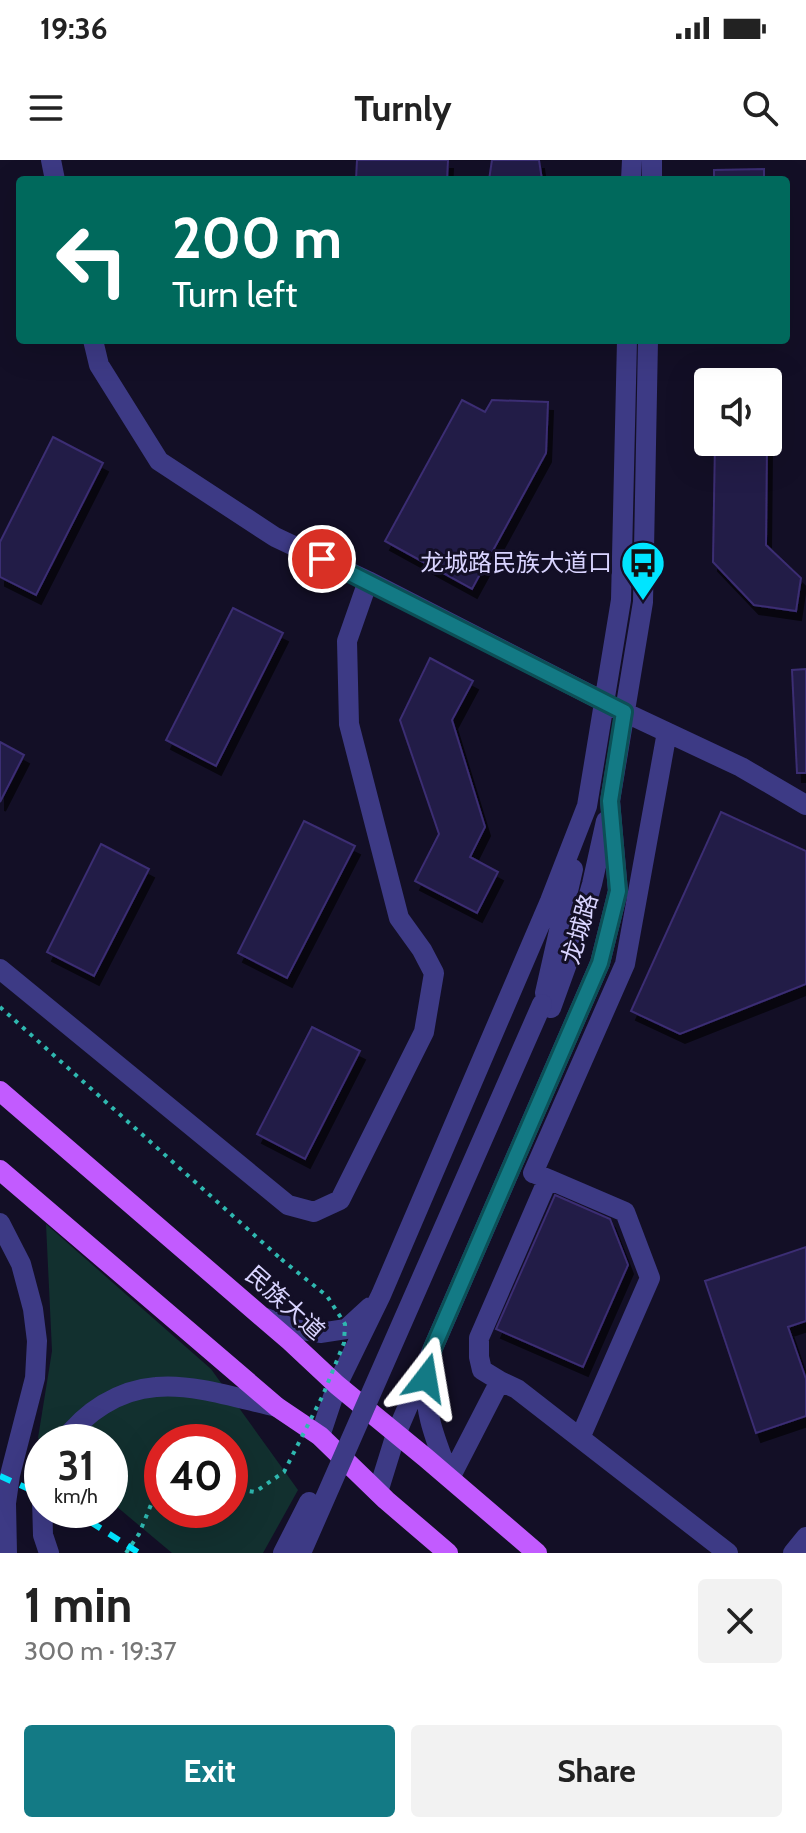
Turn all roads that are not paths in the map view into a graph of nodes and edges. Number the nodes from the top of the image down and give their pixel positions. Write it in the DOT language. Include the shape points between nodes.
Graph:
graph roads {
  1 [pos="94,344"];
  2 [pos="627,344"];
  3 [pos="648,344"];
  4 [pos="368,581"];
  5 [pos="604,702"];
  6 [pos="624,712"];
  7 [pos="667,732"];
  8 [pos="610,801"];
  9 [pos="806,805"];
  10 [pos="587,806"];
  11 [pos="0,969"];
  12 [pos="546,1006"];
  13 [pos="0,1091"];
  14 [pos="512,1164"];
  15 [pos="0,1170"];
  16 [pos="540,1176"];
  17 [pos="0,1223"];
  18 [pos="381,1295"];
  19 [pos="261,1315"];
  20 [pos="396,1335"];
  21 [pos="433,1348"];
  22 [pos="500,1381"];
  23 [pos="337,1385"];
  24 [pos="277,1407"];
  25 [pos="80,1424"];
  26 [pos="396,1434"];
  27 [pos="320,1436"];
  28 [pos="580,1438"];
  29 [pos="450,1478"];
  30 [pos="378,1492"];
  31 [pos="43,1528"];
  32 [pos="806,1537"];
  33 [pos="7,1553"];
  34 [pos="49,1553"];
  35 [pos="283,1553"];
  36 [pos="301,1553"];
  37 [pos="311,1553"];
  38 [pos="448,1553"];
  39 [pos="537,1553"];
  40 [pos="728,1553"];
  41 [pos="793,1553"];
  1 -- 4 [label="street" via="99,365 159,461 275,537"];
  2 -- 5 [label="street, 龙城路" via="621,600"];
  3 -- 6 [label="street, 龙城路" via="643,602"];
  4 -- 5 [label="street"];
  4 -- 11 [label="street" via="347,641 349,724 399,918 434,973 424,1032 340,1200 314,1212 288,1205"];
  5 -- 6 [label="street"];
  5 -- 10 [label="street, 龙城路"];
  6 -- 7 [label="street"];
  6 -- 8 [label="street, 龙城路"];
  7 -- 9 [label="street"];
  7 -- 16 [label="street" via="625,964"];
  8 -- 12 [label="street" via="576,939"];
  8 -- 14 [label="street, 龙城路" via="618,891 600,963"];
  10 -- 12 [label="street"];
  10 -- 18 [label="street, 龙城路"];
  12 -- 20 [label="street, bridge"];
  12 -- 37 [label="street"];
  13 -- 19 [label="main road, 民族大道"];
  14 -- 16 [label="street"];
  14 -- 21 [label="street, 龙城路"];
  15 -- 24 [label="main road"];
  16 -- 22 [label="street" via="479,1338 482,1370"];
  16 -- 28 [label="street" via="625,1212 650,1278"];
  17 -- 33 [label="street" via="21,1264 37,1341 35,1378 6,1503"];
  18 -- 19 [label="street" via="346,1329 295,1329"];
  18 -- 23 [label="street, 龙城路"];
  19 -- 23 [label="main road, 民族大道"];
  20 -- 35 [label="street, bridge"];
  20 -- 36 [label="street, bridge"];
  21 -- 26 [label="street, 龙城路"];
  21 -- 29 [label="street" via="426,1403"];
  22 -- 28 [label="street"];
  22 -- 29 [label="street"];
  23 -- 26 [label="main road, 民族大道"];
  23 -- 27 [label="street, 龙城路"];
  24 -- 25 [label="street" via="196,1389 156,1387 116,1396"];
  24 -- 27 [label="main road"];
  26 -- 29 [label="main road, 民族大道"];
  26 -- 30 [label="street, 龙城路"];
  27 -- 30 [label="main road"];
  28 -- 40 [label="street"];
  29 -- 39 [label="main road, 民族大道"];
  30 -- 38 [label="main road"];
  31 -- 34 [label="street"];
  32 -- 41 [label="street"];
}
